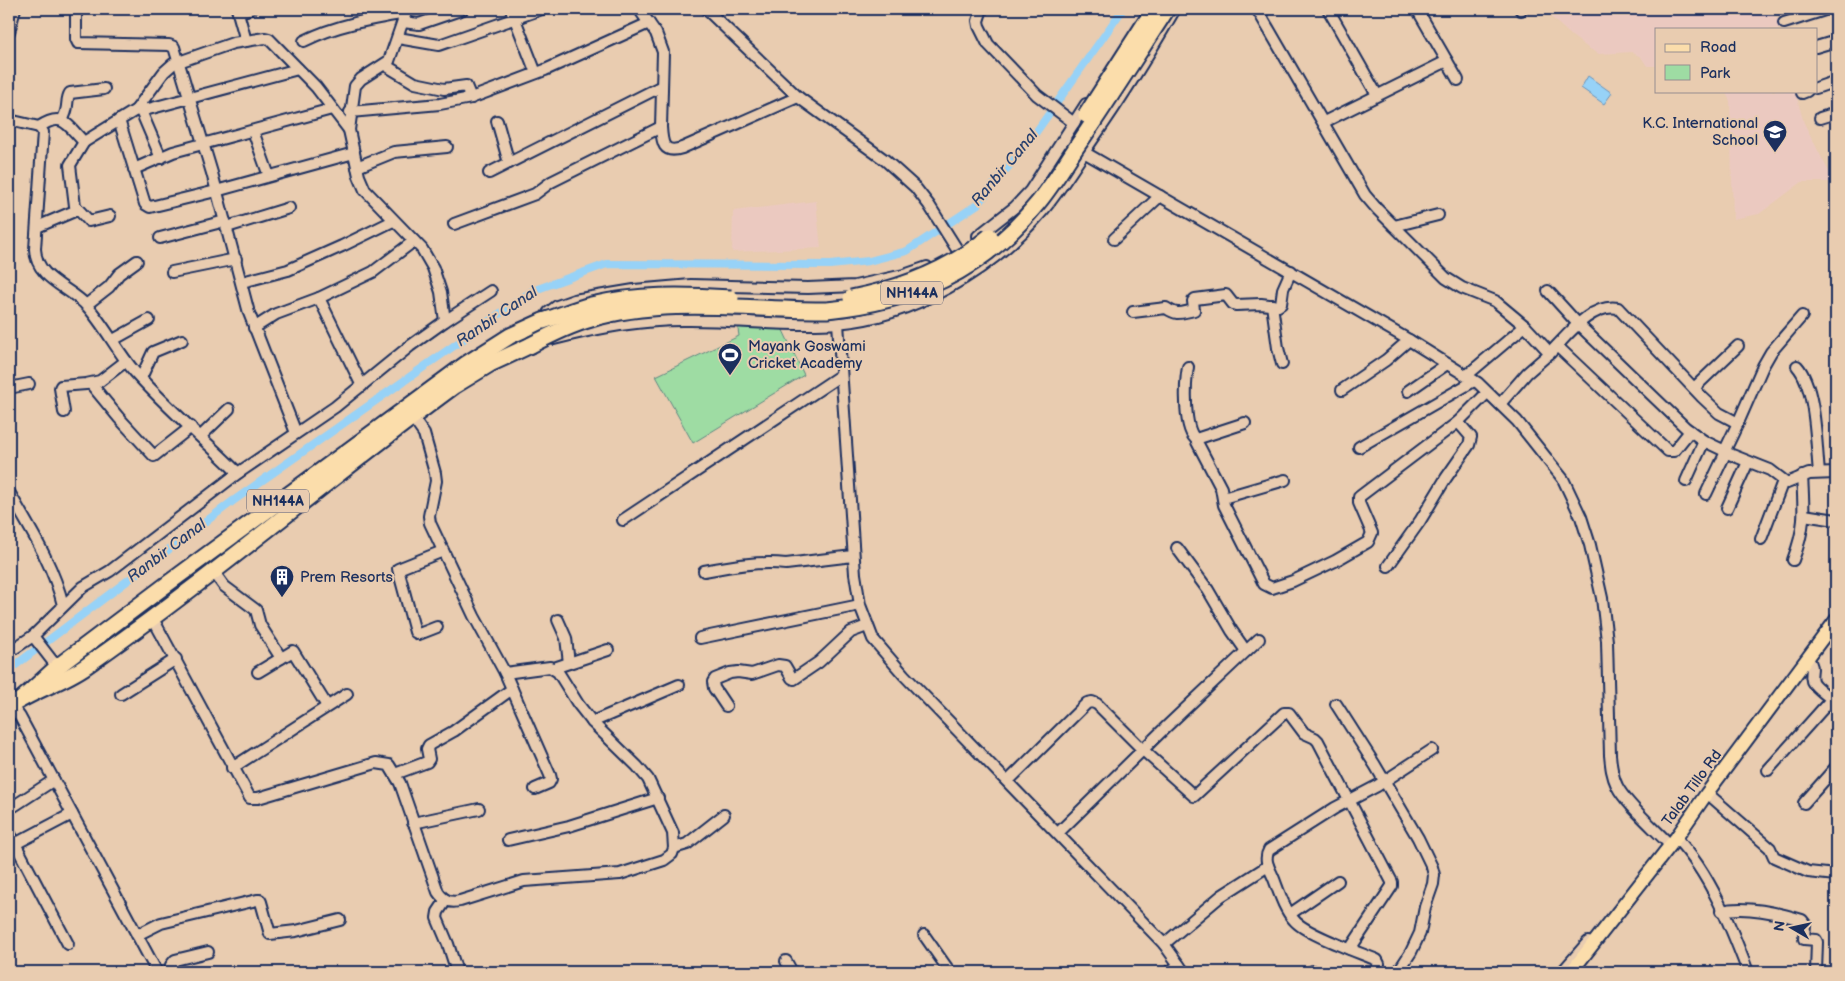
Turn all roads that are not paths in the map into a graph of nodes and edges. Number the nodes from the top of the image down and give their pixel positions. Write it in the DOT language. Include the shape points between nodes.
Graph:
graph roads {
  1 [pos="14,9"];
  2 [pos="76,9"];
  3 [pos="251,9"];
  4 [pos="463,9"];
  5 [pos="542,9"];
  6 [pos="639,9"];
  7 [pos="706,9"];
  8 [pos="982,9"];
  9 [pos="1148,9"];
  10 [pos="1154,9"];
  11 [pos="1167,9"];
  12 [pos="1175,9"];
  13 [pos="1257,9"];
  14 [pos="1328,9"];
  15 [pos="1417,9"];
  16 [pos="1828,9"];
  17 [pos="238,10"];
  18 [pos="406,14"];
  19 [pos="513,14"];
  20 [pos="649,23"];
  21 [pos="1784,23"];
  22 [pos="9,32"];
  23 [pos="398,38"];
  24 [pos="246,41"];
  25 [pos="304,41"];
  26 [pos="1836,41"];
  27 [pos="1818,46"];
  28 [pos="178,60"];
  29 [pos="1447,61"];
  30 [pos="384,64"];
  31 [pos="298,69"];
  32 [pos="536,73"];
  33 [pos="1458,80"];
  34 [pos="1836,81"];
  35 [pos="662,86"];
  36 [pos="1818,87"];
  37 [pos="104,89"];
  38 [pos="1377,96"];
  39 [pos="798,97"];
  40 [pos="471,98"];
  41 [pos="191,99"];
  42 [pos="332,108"];
  43 [pos="138,110"];
  44 [pos="350,112"];
  45 [pos="1836,113"];
  46 [pos="1820,118"];
  47 [pos="9,120"];
  48 [pos="62,120"];
  49 [pos="119,120"];
  50 [pos="1070,120"];
  51 [pos="497,121"];
  52 [pos="1324,122"];
  53 [pos="39,127"];
  54 [pos="661,127"];
  55 [pos="349,130"];
  56 [pos="253,131"];
  57 [pos="1063,140"];
  58 [pos="84,142"];
  59 [pos="204,145"];
  60 [pos="447,147"];
  61 [pos="1085,152"];
  62 [pos="354,153"];
  63 [pos="161,158"];
  64 [pos="509,163"];
  65 [pos="357,167"];
  66 [pos="134,170"];
  67 [pos="489,173"];
  68 [pos="269,176"];
  69 [pos="216,191"];
  70 [pos="1160,196"];
  71 [pos="289,208"];
  72 [pos="77,210"];
  73 [pos="1438,215"];
  74 [pos="110,216"];
  75 [pos="393,221"];
  76 [pos="226,224"];
  77 [pos="454,224"];
  78 [pos="1394,226"];
  79 [pos="37,227"];
  80 [pos="160,238"];
  81 [pos="1114,239"];
  82 [pos="414,241"];
  83 [pos="955,247"];
  84 [pos="236,259"];
  85 [pos="137,260"];
  86 [pos="1291,271"];
  87 [pos="172,272"];
  88 [pos="242,282"];
  89 [pos="492,291"];
  90 [pos="1548,291"];
  91 [pos="319,298"];
  92 [pos="86,305"];
  93 [pos="1272,305"];
  94 [pos="1133,312"];
  95 [pos="1802,316"];
  96 [pos="149,320"];
  97 [pos="543,321"];
  98 [pos="445,322"];
  99 [pos="838,323"];
  100 [pos="1578,324"];
  101 [pos="1525,326"];
  102 [pos="254,328"];
  103 [pos="113,340"];
  104 [pos="182,340"];
  105 [pos="1409,340"];
  106 [pos="532,345"];
  107 [pos="1738,346"];
  108 [pos="1554,349"];
  109 [pos="126,361"];
  110 [pos="1282,364"];
  111 [pos="1447,364"];
  112 [pos="1797,366"];
  113 [pos="1188,367"];
  114 [pos="841,375"];
  115 [pos="141,378"];
  116 [pos="1470,378"];
  117 [pos="29,384"];
  118 [pos="91,384"];
  119 [pos="362,386"];
  120 [pos="9,388"];
  121 [pos="1694,388"];
  122 [pos="1342,390"];
  123 [pos="1408,391"];
  124 [pos="1487,393"];
  125 [pos="1500,404"];
  126 [pos="229,409"];
  127 [pos="64,412"];
  128 [pos="412,417"];
  129 [pos="1458,422"];
  130 [pos="1245,423"];
  131 [pos="1738,423"];
  132 [pos="190,426"];
  133 [pos="1690,431"];
  134 [pos="296,433"];
  135 [pos="201,436"];
  136 [pos="1197,440"];
  137 [pos="1704,441"];
  138 [pos="1359,447"];
  139 [pos="1726,452"];
  140 [pos="1748,462"];
  141 [pos="238,473"];
  142 [pos="1819,473"];
  143 [pos="1836,473"];
  144 [pos="1802,476"];
  145 [pos="1285,480"];
  146 [pos="1686,481"];
  147 [pos="1784,481"];
  148 [pos="9,492"];
  149 [pos="1706,494"];
  150 [pos="1223,498"];
  151 [pos="1727,508"];
  152 [pos="1804,515"];
  153 [pos="623,520"];
  154 [pos="1836,520"];
  155 [pos="1761,539"];
  156 [pos="1176,548"];
  157 [pos="443,552"];
  158 [pos="853,556"];
  159 [pos="1793,560"];
  160 [pos="1388,566"];
  161 [pos="213,571"];
  162 [pos="704,571"];
  163 [pos="860,604"];
  164 [pos="63,606"];
  165 [pos="152,617"];
  166 [pos="558,620"];
  167 [pos="1836,620"];
  168 [pos="867,626"];
  169 [pos="437,627"];
  170 [pos="700,638"];
  171 [pos="35,639"];
  172 [pos="1258,639"];
  173 [pos="608,650"];
  174 [pos="1246,650"];
  175 [pos="9,652"];
  176 [pos="281,658"];
  177 [pos="176,659"];
  178 [pos="1808,659"];
  179 [pos="569,663"];
  180 [pos="57,667"];
  181 [pos="554,668"];
  182 [pos="258,672"];
  183 [pos="505,674"];
  184 [pos="679,686"];
  185 [pos="512,689"];
  186 [pos="121,694"];
  187 [pos="347,694"];
  188 [pos="1831,702"];
  189 [pos="14,703"];
  190 [pos="1336,704"];
  191 [pos="327,706"];
  192 [pos="726,706"];
  193 [pos="592,722"];
  194 [pos="1143,750"];
  195 [pos="1432,750"];
  196 [pos="1836,767"];
  197 [pos="232,768"];
  198 [pos="1768,770"];
  199 [pos="395,774"];
  200 [pos="54,780"];
  201 [pos="1008,782"];
  202 [pos="1380,784"];
  203 [pos="535,789"];
  204 [pos="1707,794"];
  205 [pos="658,798"];
  206 [pos="1349,801"];
  207 [pos="1804,803"];
  208 [pos="9,807"];
  209 [pos="479,809"];
  210 [pos="72,814"];
  211 [pos="724,815"];
  212 [pos="413,823"];
  213 [pos="9,832"];
  214 [pos="1058,833"];
  215 [pos="508,840"];
  216 [pos="1673,842"];
  217 [pos="16,844"];
  218 [pos="674,848"];
  219 [pos="1268,866"];
  220 [pos="1836,875"];
  221 [pos="1338,881"];
  222 [pos="446,900"];
  223 [pos="1722,911"];
  224 [pos="1290,914"];
  225 [pos="340,920"];
  226 [pos="1611,921"];
  227 [pos="142,932"];
  228 [pos="924,935"];
  229 [pos="68,944"];
  230 [pos="1164,944"];
  231 [pos="1350,948"];
  232 [pos="208,952"];
  233 [pos="786,961"];
  234 [pos="1182,969"];
  235 [pos="156,972"];
  236 [pos="170,972"];
  237 [pos="457,972"];
  238 [pos="792,972"];
  239 [pos="950,972"];
  240 [pos="1169,972"];
  241 [pos="1375,972"];
  242 [pos="1398,972"];
  243 [pos="1562,972"];
  244 [pos="1571,972"];
  245 [pos="1748,972"];
  246 [pos="1816,972"];
  1 -- 22 [label="street"];
  2 -- 28 [label="street" via="78,43 169,45 174,47"];
  3 -- 17 [label="street"];
  4 -- 18 [label="street" via="419,24"];
  5 -- 19 [label="street"];
  6 -- 20 [label="street"];
  7 -- 39 [label="street"];
  8 -- 50 [label="street" via="979,26 988,44 1037,95"];
  9 -- 50 [label="street"];
  10 -- 97 [label="highway, NH144A, bridge" via="1034,194 1015,215 980,244 935,273 888,290 841,300 655,296 590,305"];
  11 -- 106 [label="highway, NH144A, bridge" via="1038,204 990,250 952,276 882,303 828,310 659,307 623,312 582,322"];
  12 -- 61 [label="street"];
  13 -- 52 [label="street"];
  14 -- 38 [label="street"];
  15 -- 29 [label="street"];
  16 -- 21 [label="street"];
  17 -- 24 [label="street"];
  18 -- 23 [label="street"];
  18 -- 25 [label="street" via="363,20"];
  19 -- 23 [label="street" via="439,45"];
  19 -- 32 [label="street"];
  20 -- 32 [label="street"];
  20 -- 35 [label="street" via="663,52"];
  23 -- 30 [label="street" via="391,57"];
  24 -- 28 [label="street"];
  24 -- 31 [label="street" via="269,39"];
  26 -- 27 [label="street"];
  28 -- 41 [label="street"];
  28 -- 43 [label="street" via="168,68"];
  29 -- 33 [label="street"];
  29 -- 38 [label="street"];
  30 -- 40 [label="street" via="415,83 444,89 465,86"];
  30 -- 44 [label="street" via="357,83"];
  31 -- 41 [label="street"];
  31 -- 42 [label="street"];
  32 -- 40 [label="street"];
  34 -- 36 [label="street"];
  35 -- 54 [label="street"];
  35 -- 64 [label="street"];
  37 -- 48 [label="street" via="70,93 67,113"];
  38 -- 52 [label="street"];
  39 -- 54 [label="street" via="676,150 664,146"];
  39 -- 83 [label="street" via="885,160 915,187"];
  40 -- 44 [label="street" via="454,103"];
  41 -- 43 [label="street"];
  41 -- 59 [label="street"];
  42 -- 55 [label="street"];
  42 -- 56 [label="street"];
  43 -- 49 [label="street"];
  43 -- 63 [label="street"];
  44 -- 55 [label="street"];
  45 -- 46 [label="street"];
  47 -- 53 [label="street"];
  48 -- 53 [label="street" via="52,119"];
  48 -- 58 [label="street"];
  49 -- 58 [label="street"];
  49 -- 66 [label="street"];
  50 -- 57 [label="street"];
  51 -- 64 [label="street"];
  52 -- 78 [label="street" via="1365,195"];
  53 -- 79 [label="street" via="43,141"];
  54 -- 77 [label="street" via="551,182 535,194"];
  55 -- 62 [label="street"];
  56 -- 59 [label="street"];
  56 -- 68 [label="street"];
  57 -- 61 [label="street"];
  57 -- 83 [label="street" via="1023,199 999,220"];
  58 -- 72 [label="street" via="70,165"];
  59 -- 63 [label="street"];
  59 -- 69 [label="street"];
  60 -- 65 [label="street" via="394,152"];
  61 -- 70 [label="street"];
  61 -- 99 [label="street" via="1039,216 969,276 925,299 881,316"];
  62 -- 65 [label="street"];
  62 -- 68 [label="street"];
  63 -- 66 [label="street"];
  64 -- 67 [label="street"];
  65 -- 75 [label="street" via="365,190"];
  66 -- 69 [label="street" via="145,204 150,207"];
  68 -- 69 [label="street"];
  69 -- 76 [label="street"];
  70 -- 81 [label="street"];
  70 -- 86 [label="street"];
  71 -- 76 [label="street"];
  72 -- 74 [label="street" via="89,221"];
  72 -- 79 [label="street"];
  73 -- 78 [label="street"];
  75 -- 82 [label="street"];
  75 -- 88 [label="street" via="288,270"];
  76 -- 80 [label="street"];
  76 -- 84 [label="street"];
  78 -- 101 [label="street" via="1450,281 1495,301"];
  79 -- 92 [label="street" via="37,261 52,279"];
  82 -- 91 [label="street" via="373,272"];
  82 -- 98 [label="street" via="433,268 441,292"];
  83 -- 97 [label="street" via="932,265 855,286 691,286 634,290 574,300 557,306"];
  84 -- 87 [label="street"];
  84 -- 88 [label="street"];
  85 -- 92 [label="street"];
  86 -- 93 [label="street" via="1281,304"];
  86 -- 105 [label="street"];
  88 -- 102 [label="street"];
  89 -- 98 [label="street"];
  90 -- 100 [label="street"];
  91 -- 102 [label="street" via="276,314"];
  91 -- 119 [label="street"];
  92 -- 103 [label="street"];
  93 -- 94 [label="street" via="1236,306 1226,295 1195,299 1194,310 1173,313 1166,308"];
  93 -- 110 [label="street"];
  95 -- 131 [label="street" via="1771,352"];
  96 -- 103 [label="street"];
  97 -- 180 [label="highway, NH144A" via="510,336 466,364"];
  98 -- 119 [label="street"];
  99 -- 106 [label="street" via="684,320 635,323"];
  99 -- 114 [label="street"];
  100 -- 108 [label="street"];
  100 -- 121 [label="street" via="1601,310 1618,308"];
  100 -- 133 [label="street"];
  101 -- 108 [label="street"];
  101 -- 116 [label="street"];
  102 -- 134 [label="street"];
  103 -- 109 [label="street"];
  104 -- 115 [label="street" via="153,352"];
  105 -- 111 [label="street"];
  105 -- 122 [label="street"];
  106 -- 128 [label="highway" via="474,373"];
  107 -- 121 [label="street"];
  108 -- 125 [label="street" via="1522,378"];
  108 -- 133 [label="street" via="1668,451 1674,451"];
  109 -- 115 [label="street"];
  109 -- 118 [label="street"];
  111 -- 116 [label="street"];
  111 -- 123 [label="street"];
  112 -- 142 [label="street" via="1807,383"];
  113 -- 136 [label="street" via="1186,405 1191,433"];
  114 -- 153 [label="street"];
  114 -- 158 [label="street"];
  115 -- 132 [label="street"];
  116 -- 124 [label="street"];
  116 -- 138 [label="street"];
  117 -- 120 [label="street"];
  118 -- 127 [label="street" via="60,387"];
  118 -- 132 [label="street" via="154,456"];
  119 -- 134 [label="street"];
  121 -- 131 [label="street" via="1719,413"];
  124 -- 125 [label="street"];
  124 -- 129 [label="street"];
  125 -- 216 [label="street" via="1564,479 1581,517 1602,598 1613,775 1624,796"];
  126 -- 135 [label="street"];
  128 -- 157 [label="street" via="424,434 435,473 429,520"];
  128 -- 161 [label="highway"];
  129 -- 150 [label="street" via="1359,497 1372,532 1368,542 1336,561 1272,588 1264,584"];
  129 -- 160 [label="street" via="1471,437 1470,445"];
  130 -- 136 [label="street"];
  131 -- 139 [label="street"];
  132 -- 135 [label="street"];
  133 -- 137 [label="street"];
  134 -- 141 [label="street"];
  135 -- 141 [label="street"];
  136 -- 150 [label="street" via="1222,488"];
  137 -- 139 [label="street"];
  137 -- 146 [label="street"];
  139 -- 140 [label="street"];
  139 -- 149 [label="street"];
  140 -- 147 [label="street" via="1770,470"];
  140 -- 151 [label="street"];
  141 -- 164 [label="street" via="110,571 83,587"];
  142 -- 143 [label="street"];
  142 -- 144 [label="street"];
  144 -- 147 [label="street" via="1789,483"];
  144 -- 152 [label="street"];
  145 -- 150 [label="street"];
  147 -- 155 [label="street"];
  148 -- 164 [label="street" via="45,554"];
  152 -- 154 [label="street"];
  152 -- 159 [label="street" via="1802,535"];
  156 -- 174 [label="street" via="1208,590"];
  157 -- 169 [label="street" via="398,569 415,632 418,634"];
  157 -- 183 [label="street"];
  158 -- 162 [label="street" via="786,564 757,563"];
  158 -- 163 [label="street"];
  161 -- 165 [label="highway"];
  161 -- 176 [label="street" via="224,586 256,610 260,625"];
  163 -- 168 [label="street"];
  163 -- 170 [label="street"];
  164 -- 171 [label="street"];
  165 -- 177 [label="street"];
  165 -- 189 [label="highway" via="72,676"];
  166 -- 179 [label="street" via="566,638"];
  167 -- 178 [label="main road, Talab Tillo Rd"];
  168 -- 192 [label="street" via="849,633 824,658 794,679 781,665 752,674 734,672 715,678 714,688"];
  168 -- 201 [label="street" via="872,638 904,675"];
  171 -- 175 [label="street"];
  171 -- 180 [label="street"];
  172 -- 174 [label="street"];
  173 -- 179 [label="street"];
  174 -- 194 [label="street"];
  176 -- 182 [label="street"];
  176 -- 191 [label="street" via="294,652"];
  177 -- 186 [label="street"];
  177 -- 197 [label="street"];
  178 -- 188 [label="street" via="1813,667 1812,682"];
  178 -- 204 [label="main road, Talab Tillo Rd"];
  179 -- 181 [label="street"];
  180 -- 189 [label="highway, NH144A"];
  181 -- 183 [label="street"];
  181 -- 193 [label="street"];
  183 -- 185 [label="street"];
  184 -- 193 [label="street"];
  185 -- 199 [label="street" via="429,745 427,762"];
  185 -- 203 [label="street" via="551,779"];
  187 -- 191 [label="street"];
  188 -- 198 [label="street"];
  189 -- 200 [label="street"];
  190 -- 202 [label="street" via="1375,765"];
  191 -- 197 [label="street"];
  193 -- 205 [label="street" via="643,772"];
  194 -- 201 [label="street" via="1097,704 1090,702"];
  194 -- 206 [label="street" via="1194,796 1288,712 1304,733 1316,739"];
  194 -- 214 [label="street"];
  195 -- 202 [label="street"];
  196 -- 207 [label="street"];
  197 -- 199 [label="street" via="252,798 376,763 389,765"];
  199 -- 212 [label="street"];
  200 -- 208 [label="street"];
  200 -- 210 [label="street"];
  201 -- 214 [label="street"];
  202 -- 206 [label="street"];
  202 -- 242 [label="street" via="1418,838 1434,875 1420,933"];
  204 -- 216 [label="main road, Talab Tillo Rd"];
  204 -- 220 [label="street" via="1770,848 1774,856 1808,872"];
  205 -- 215 [label="street" via="577,824"];
  205 -- 218 [label="street" via="673,833"];
  206 -- 219 [label="street" via="1269,850"];
  206 -- 231 [label="street" via="1393,884"];
  209 -- 212 [label="street"];
  210 -- 217 [label="street"];
  210 -- 227 [label="street"];
  211 -- 218 [label="street" via="686,844"];
  212 -- 222 [label="street" via="438,892"];
  213 -- 217 [label="street"];
  214 -- 230 [label="street"];
  216 -- 223 [label="street" via="1694,858"];
  216 -- 226 [label="main road, Talab Tillo Rd"];
  217 -- 229 [label="street"];
  218 -- 222 [label="street" via="664,860 620,874 524,882 460,902"];
  219 -- 224 [label="street"];
  219 -- 230 [label="street" via="1220,896"];
  221 -- 224 [label="street"];
  222 -- 237 [label="street" via="437,918"];
  223 -- 245 [label="street"];
  223 -- 246 [label="street" via="1746,909 1802,920 1805,924 1804,939 1818,942"];
  224 -- 231 [label="street" via="1303,929"];
  225 -- 227 [label="street" via="270,934 258,900 196,914"];
  226 -- 243 [label="street" via="1590,939"];
  226 -- 244 [label="main road, Talab Tillo Rd"];
  227 -- 235 [label="street"];
  228 -- 239 [label="street"];
  230 -- 234 [label="street"];
  231 -- 241 [label="street" via="1377,960 1379,964"];
  232 -- 236 [label="street" via="174,960"];
  233 -- 238 [label="street"];
  234 -- 240 [label="street"];
}
